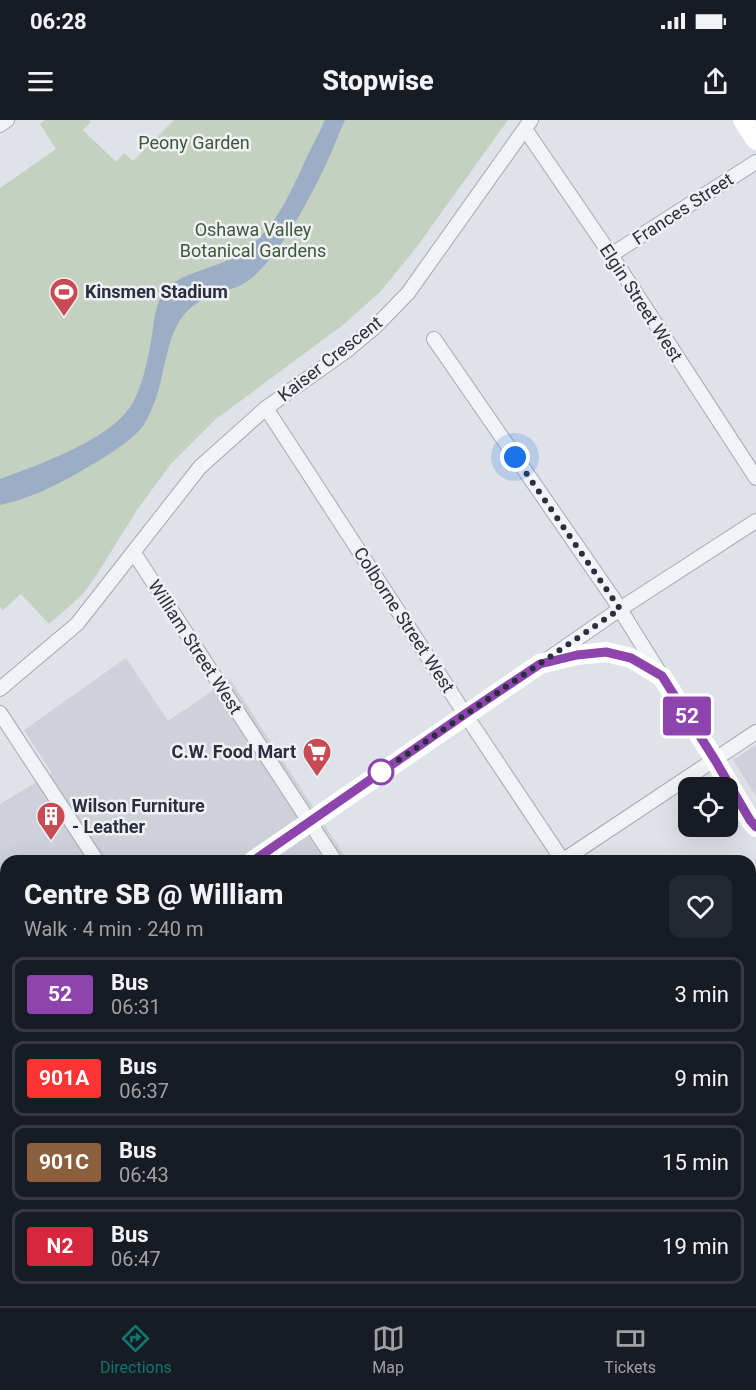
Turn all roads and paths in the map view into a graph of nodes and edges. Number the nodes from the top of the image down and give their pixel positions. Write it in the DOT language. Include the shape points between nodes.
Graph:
graph roads {
  1 [pos="7,120"];
  2 [pos="743,120"];
  3 [pos="528,124"];
  4 [pos="0,125"];
  5 [pos="756,140"];
  6 [pos="756,162"];
  7 [pos="610,255"];
  8 [pos="434,339"];
  9 [pos="266,408"];
  10 [pos="756,478"];
  11 [pos="756,521"];
  12 [pos="134,553"];
  13 [pos="620,609"];
  14 [pos="540,664"];
  15 [pos="662,676"];
  16 [pos="0,689"];
  17 [pos="0,713"];
  18 [pos="465,714"];
  19 [pos="756,732"];
  20 [pos="715,760"];
  21 [pos="309,822"];
  22 [pos="754,826"];
  23 [pos="93,855"];
  24 [pos="262,855"];
  25 [pos="331,855"];
  26 [pos="558,855"];
  27 [pos="571,855"];
  1 -- 4 [label="street"];
  2 -- 5 [label="main road"];
  3 -- 7 [label="street, Elgin Street West"];
  3 -- 9 [label="street, Kaiser Crescent" via="408,293 346,351"];
  6 -- 7 [label="street, Frances Street"];
  7 -- 10 [label="street, Elgin Street West"];
  8 -- 13 [label="street"];
  9 -- 12 [label="street, Kaiser Crescent" via="200,467"];
  9 -- 18 [label="street, Colborne Street West"];
  11 -- 13 [label="street"];
  12 -- 16 [label="street, Kaiser Crescent" via="77,624"];
  12 -- 21 [label="street, William Street West"];
  13 -- 14 [label="street"];
  13 -- 15 [label="street"];
  14 -- 15 [label="main road" via="606,652 631,658"];
  14 -- 18 [label="main road"];
  15 -- 20 [label="main road"];
  17 -- 23 [label="street"];
  18 -- 21 [label="main road"];
  18 -- 26 [label="street, Colborne Street West"];
  19 -- 20 [label="street"];
  20 -- 22 [label="main road"];
  20 -- 27 [label="street"];
  21 -- 24 [label="main road"];
  21 -- 25 [label="street, William Street West"];
}
